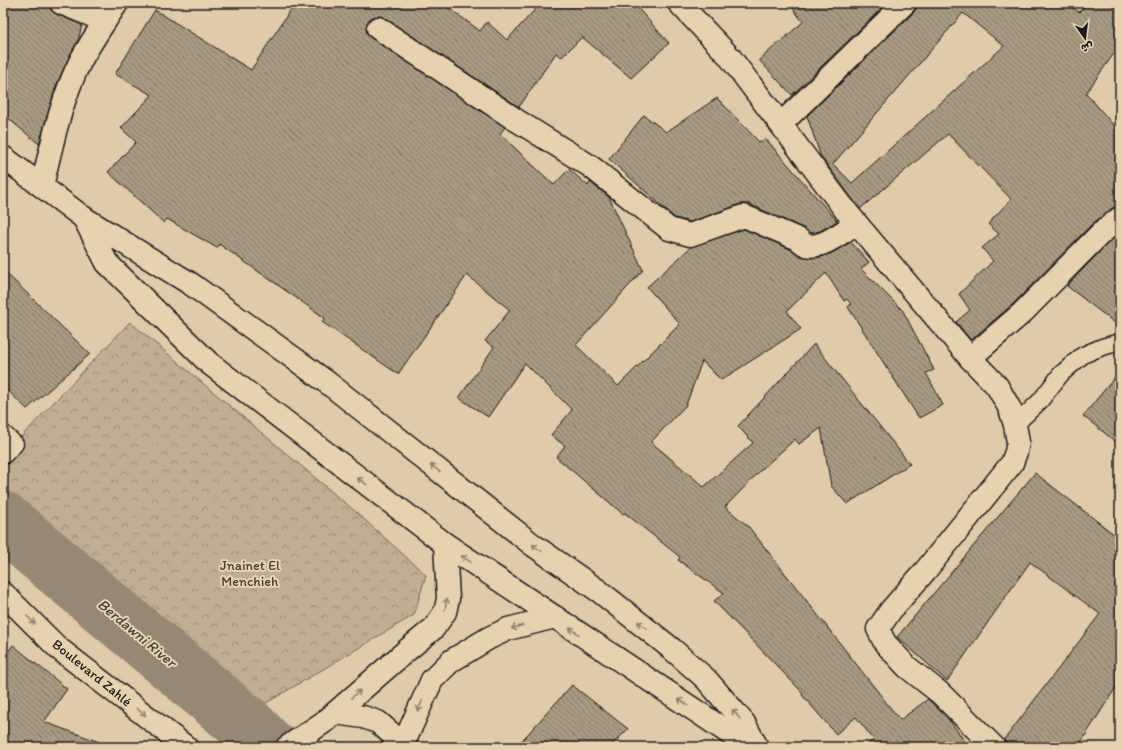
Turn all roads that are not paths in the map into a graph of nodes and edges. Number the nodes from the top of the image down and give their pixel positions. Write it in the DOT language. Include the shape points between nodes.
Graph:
graph roads {
  1 [pos="61,3"];
  2 [pos="118,3"];
  3 [pos="678,3"];
  4 [pos="905,3"];
  5 [pos="104,21"];
  6 [pos="378,28"];
  7 [pos="781,124"];
  8 [pos="3,157"];
  9 [pos="42,186"];
  10 [pos="84,218"];
  11 [pos="1120,218"];
  12 [pos="856,223"];
  13 [pos="1120,342"];
  14 [pos="970,358"];
  15 [pos="1015,425"];
  16 [pos="3,433"];
  17 [pos="3,456"];
  18 [pos="445,544"];
  19 [pos="3,593"];
  20 [pos="555,618"];
  21 [pos="331,717"];
  22 [pos="186,747"];
  23 [pos="287,747"];
  24 [pos="396,747"];
  25 [pos="402,747"];
  26 [pos="750,747"];
  27 [pos="757,747"];
  28 [pos="994,747"];
  1 -- 5 [label="street"];
  2 -- 5 [label="street"];
  3 -- 7 [label="street" via="729,56"];
  4 -- 7 [label="street"];
  5 -- 9 [label="street" via="81,61 68,92 58,120"];
  6 -- 12 [label="street" via="590,166 669,229 690,235 744,216 814,246 825,243"];
  7 -- 12 [label="street"];
  8 -- 9 [label="street"];
  9 -- 10 [label="street"];
  18 -- 10 [label="street, one-way" via="209,363 107,264"];
  27 -- 10 [label="street, one-way" via="744,723 706,680 599,591 533,545 322,378 191,284"];
  11 -- 14 [label="street"];
  12 -- 14 [label="street"];
  13 -- 15 [label="lane" via="1102,346 1083,355 1061,374 1040,401"];
  14 -- 15 [label="street" via="997,386 1010,409"];
  15 -- 28 [label="street" via="1018,442 1012,463 878,629 885,643 907,667 940,693"];
  16 -- 17 [label="lane" via="14,444"];
  20 -- 18 [label="street, one-way"];
  21 -- 18 [label="street, one-way" via="434,628 445,612 448,599"];
  19 -- 22 [label="street, Boulevard Zahlé, one-way" via="58,648"];
  20 -- 25 [label="street, one-way" via="508,629 450,661 432,680"];
  26 -- 20 [label="street, one-way"];
  21 -- 23 [label="street"];
  21 -- 24 [label="street" via="363,717 378,722 394,736"];
}
